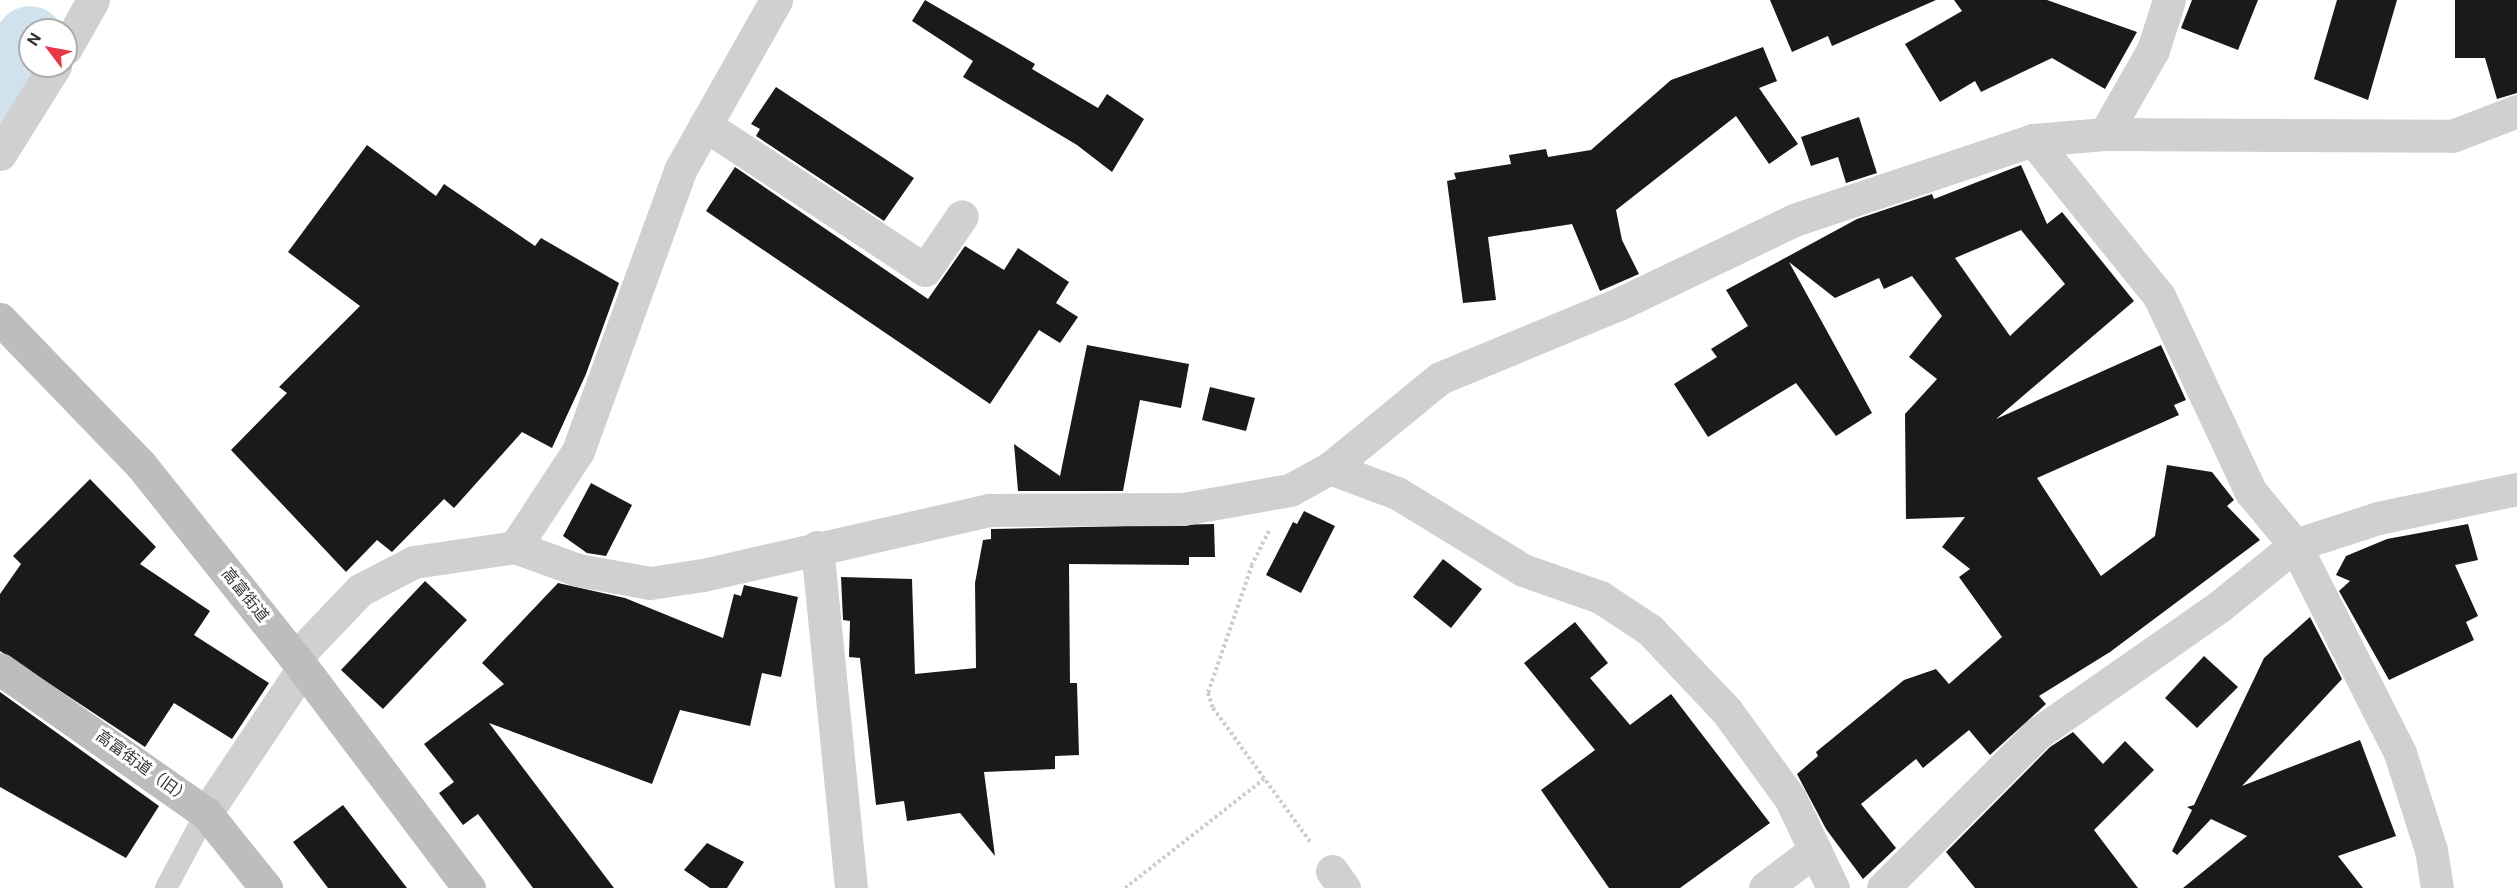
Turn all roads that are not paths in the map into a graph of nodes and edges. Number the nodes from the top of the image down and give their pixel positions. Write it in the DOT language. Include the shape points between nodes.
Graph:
graph roads {
  1 [pos="93,0"];
  2 [pos="776,0"];
  3 [pos="2169,0"];
  4 [pos="78,27"];
  5 [pos="48,78"];
  6 [pos="2517,111"];
  7 [pos="705,125"];
  8 [pos="2105,134"];
  9 [pos="2033,140"];
  10 [pos="0,154"];
  11 [pos="962,216"];
  12 [pos="0,319"];
  13 [pos="1330,468"];
  14 [pos="2517,489"];
  15 [pos="2295,545"];
  16 [pos="818,547"];
  17 [pos="515,548"];
  18 [pos="299,663"];
  19 [pos="0,669"];
  20 [pos="206,813"];
  21 [pos="1815,850"];
  22 [pos="166,888"];
  23 [pos="266,888"];
  24 [pos="469,888"];
  25 [pos="850,888"];
  26 [pos="1766,888"];
  27 [pos="1833,888"];
  28 [pos="1883,888"];
  29 [pos="2437,888"];
  1 -- 4 [label="street"];
  2 -- 7 [label="street"];
  3 -- 8 [label="street" via="2153,50"];
  5 -- 10 [label="street"];
  6 -- 8 [label="street" via="2452,136"];
  7 -- 11 [label="street" via="925,270"];
  7 -- 17 [label="street" via="680,170 578,450"];
  8 -- 9 [label="street"];
  9 -- 13 [label="street" via="1794,220 1619,304 1440,378"];
  9 -- 15 [label="street" via="2159,296 2250,492"];
  12 -- 18 [label="street, 高富街道" via="141,465"];
  13 -- 16 [label="street" via="1290,490 1183,509 990,510"];
  13 -- 21 [label="street" via="1397,493 1522,570 1600,597 1650,630 1726,710 1790,798"];
  14 -- 15 [label="street" via="2379,518"];
  15 -- 28 [label="street" via="2220,606 2038,733"];
  15 -- 29 [label="street" via="2400,753 2430,850"];
  16 -- 17 [label="street" via="650,583 578,570"];
  16 -- 25 [label="street"];
  17 -- 18 [label="street" via="414,562 360,590"];
  18 -- 20 [label="street"];
  18 -- 24 [label="street, 高富街道"];
  19 -- 20 [label="street, 高富街道（旧）"];
  20 -- 22 [label="lane"];
  20 -- 23 [label="street, 高富街道（旧）"];
  21 -- 26 [label="street"];
  21 -- 27 [label="street"];
}
